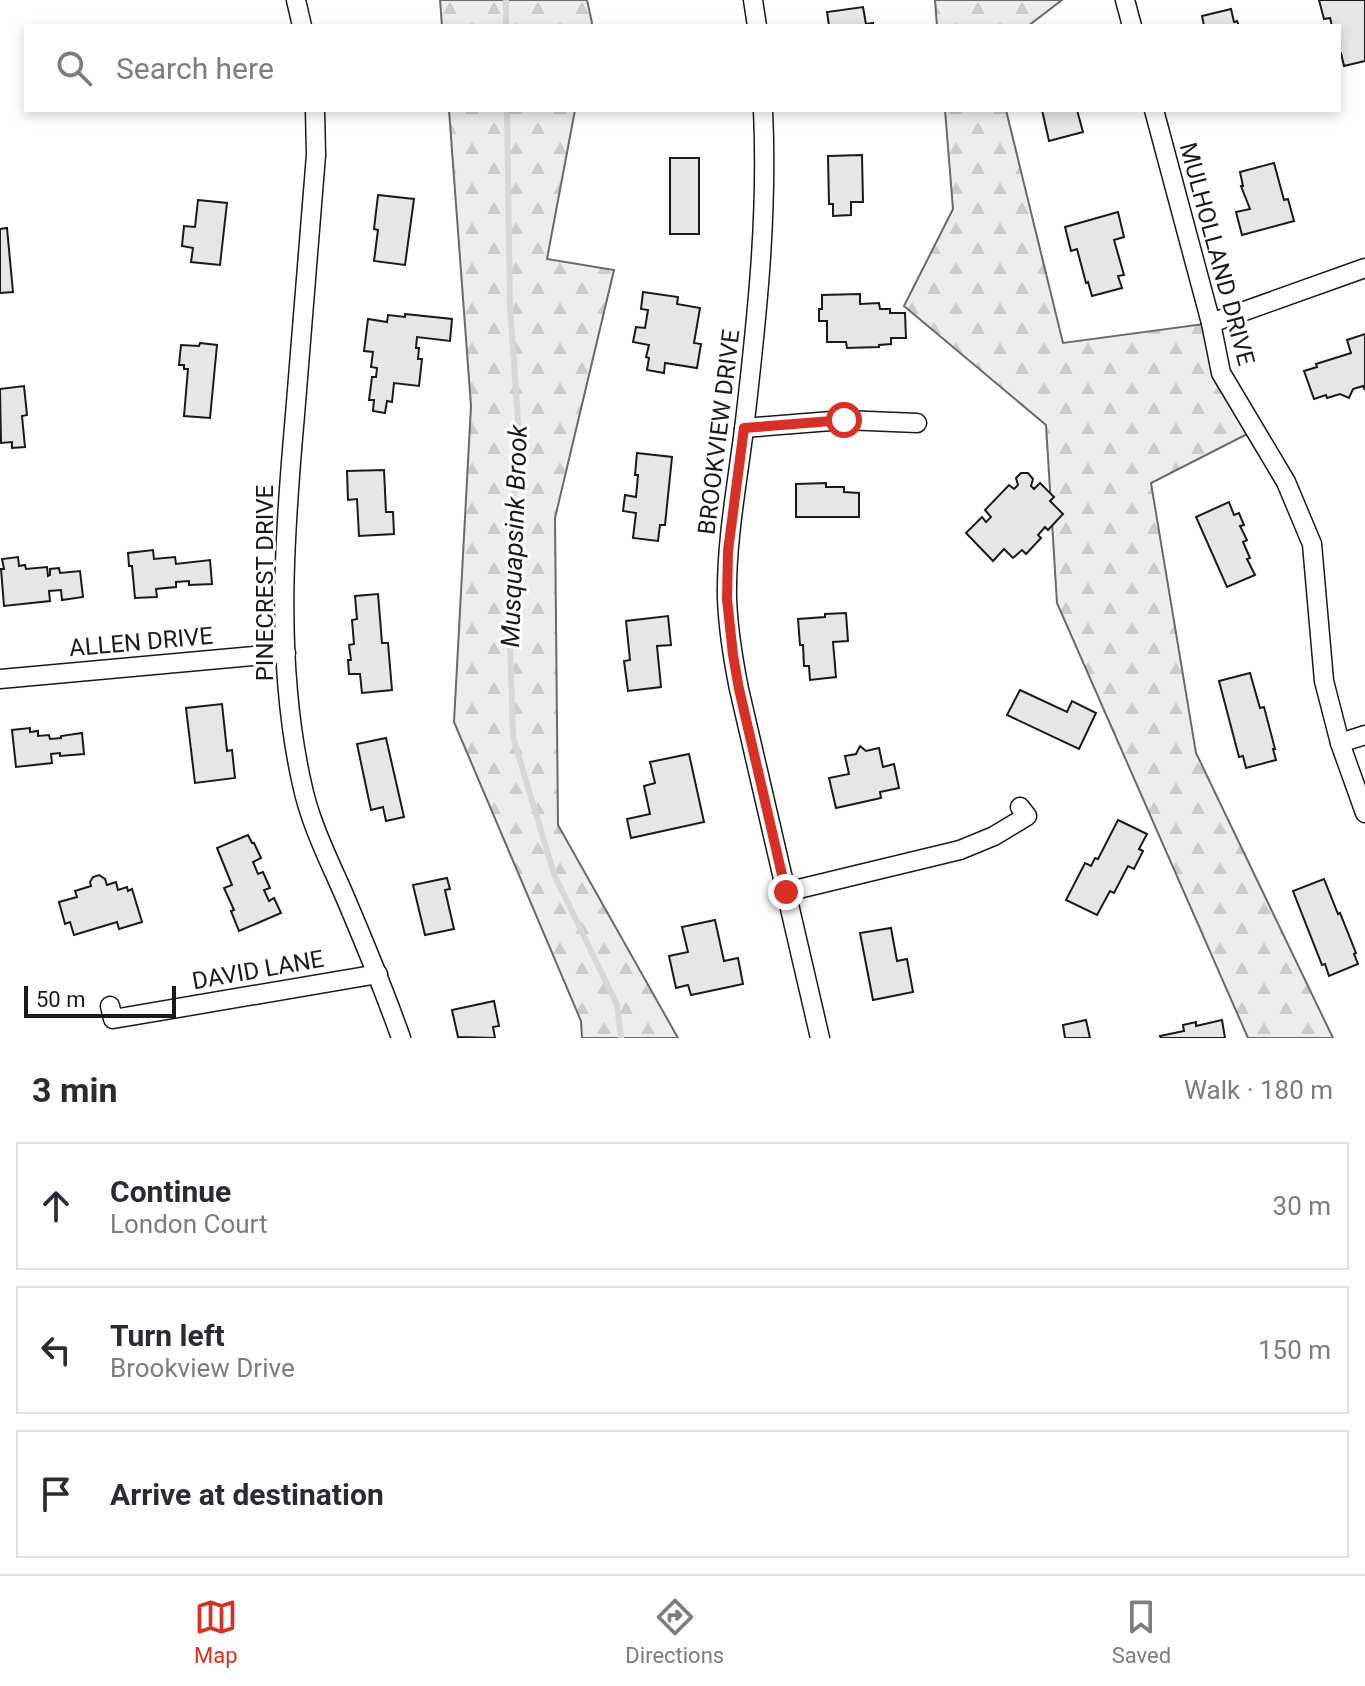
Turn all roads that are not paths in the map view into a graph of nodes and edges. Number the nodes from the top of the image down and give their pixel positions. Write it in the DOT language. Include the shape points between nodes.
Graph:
graph roads {
  1 [pos="296,0"];
  2 [pos="753,0"];
  3 [pos="1125,0"];
  4 [pos="302,24"];
  5 [pos="757,24"];
  6 [pos="1131,24"];
  7 [pos="315,112"];
  8 [pos="763,112"];
  9 [pos="1155,112"];
  10 [pos="1365,268"];
  11 [pos="1211,323"];
  12 [pos="917,423"];
  13 [pos="744,428"];
  14 [pos="286,653"];
  15 [pos="0,679"];
  16 [pos="1365,735"];
  17 [pos="1340,743"];
  18 [pos="1020,807"];
  19 [pos="1365,813"];
  20 [pos="786,892"];
  21 [pos="378,974"];
  22 [pos="110,1006"];
  23 [pos="401,1038"];
  24 [pos="820,1038"];
  1 -- 4 [label="street"];
  2 -- 5 [label="street"];
  3 -- 6 [label="street"];
  7 -- 14 [label="street, PINECREST DRIVE" via="316,155 287,502"];
  8 -- 13 [label="street, BROOKVIEW DRIVE" via="762,259"];
  9 -- 11 [label="street, MULHOLLAND DRIVE"];
  10 -- 11 [label="street"];
  11 -- 17 [label="street, MULHOLLAND DRIVE" via="1221,373 1286,482 1312,544 1324,681"];
  12 -- 13 [label="street" via="844,420"];
  13 -- 20 [label="street, BROOKVIEW DRIVE" via="728,551 729,613 739,689"];
  14 -- 15 [label="street, ALLEN DRIVE"];
  14 -- 21 [label="street, PINECREST DRIVE" via="302,788"];
  16 -- 17 [label="street"];
  17 -- 19 [label="street, MULHOLLAND DRIVE"];
  18 -- 20 [label="street" via="1027,816 960,850"];
  20 -- 24 [label="street, BROOKVIEW DRIVE"];
  21 -- 22 [label="street, DAVID LANE" via="113,1019"];
  21 -- 23 [label="street, PINECREST DRIVE"];
}
